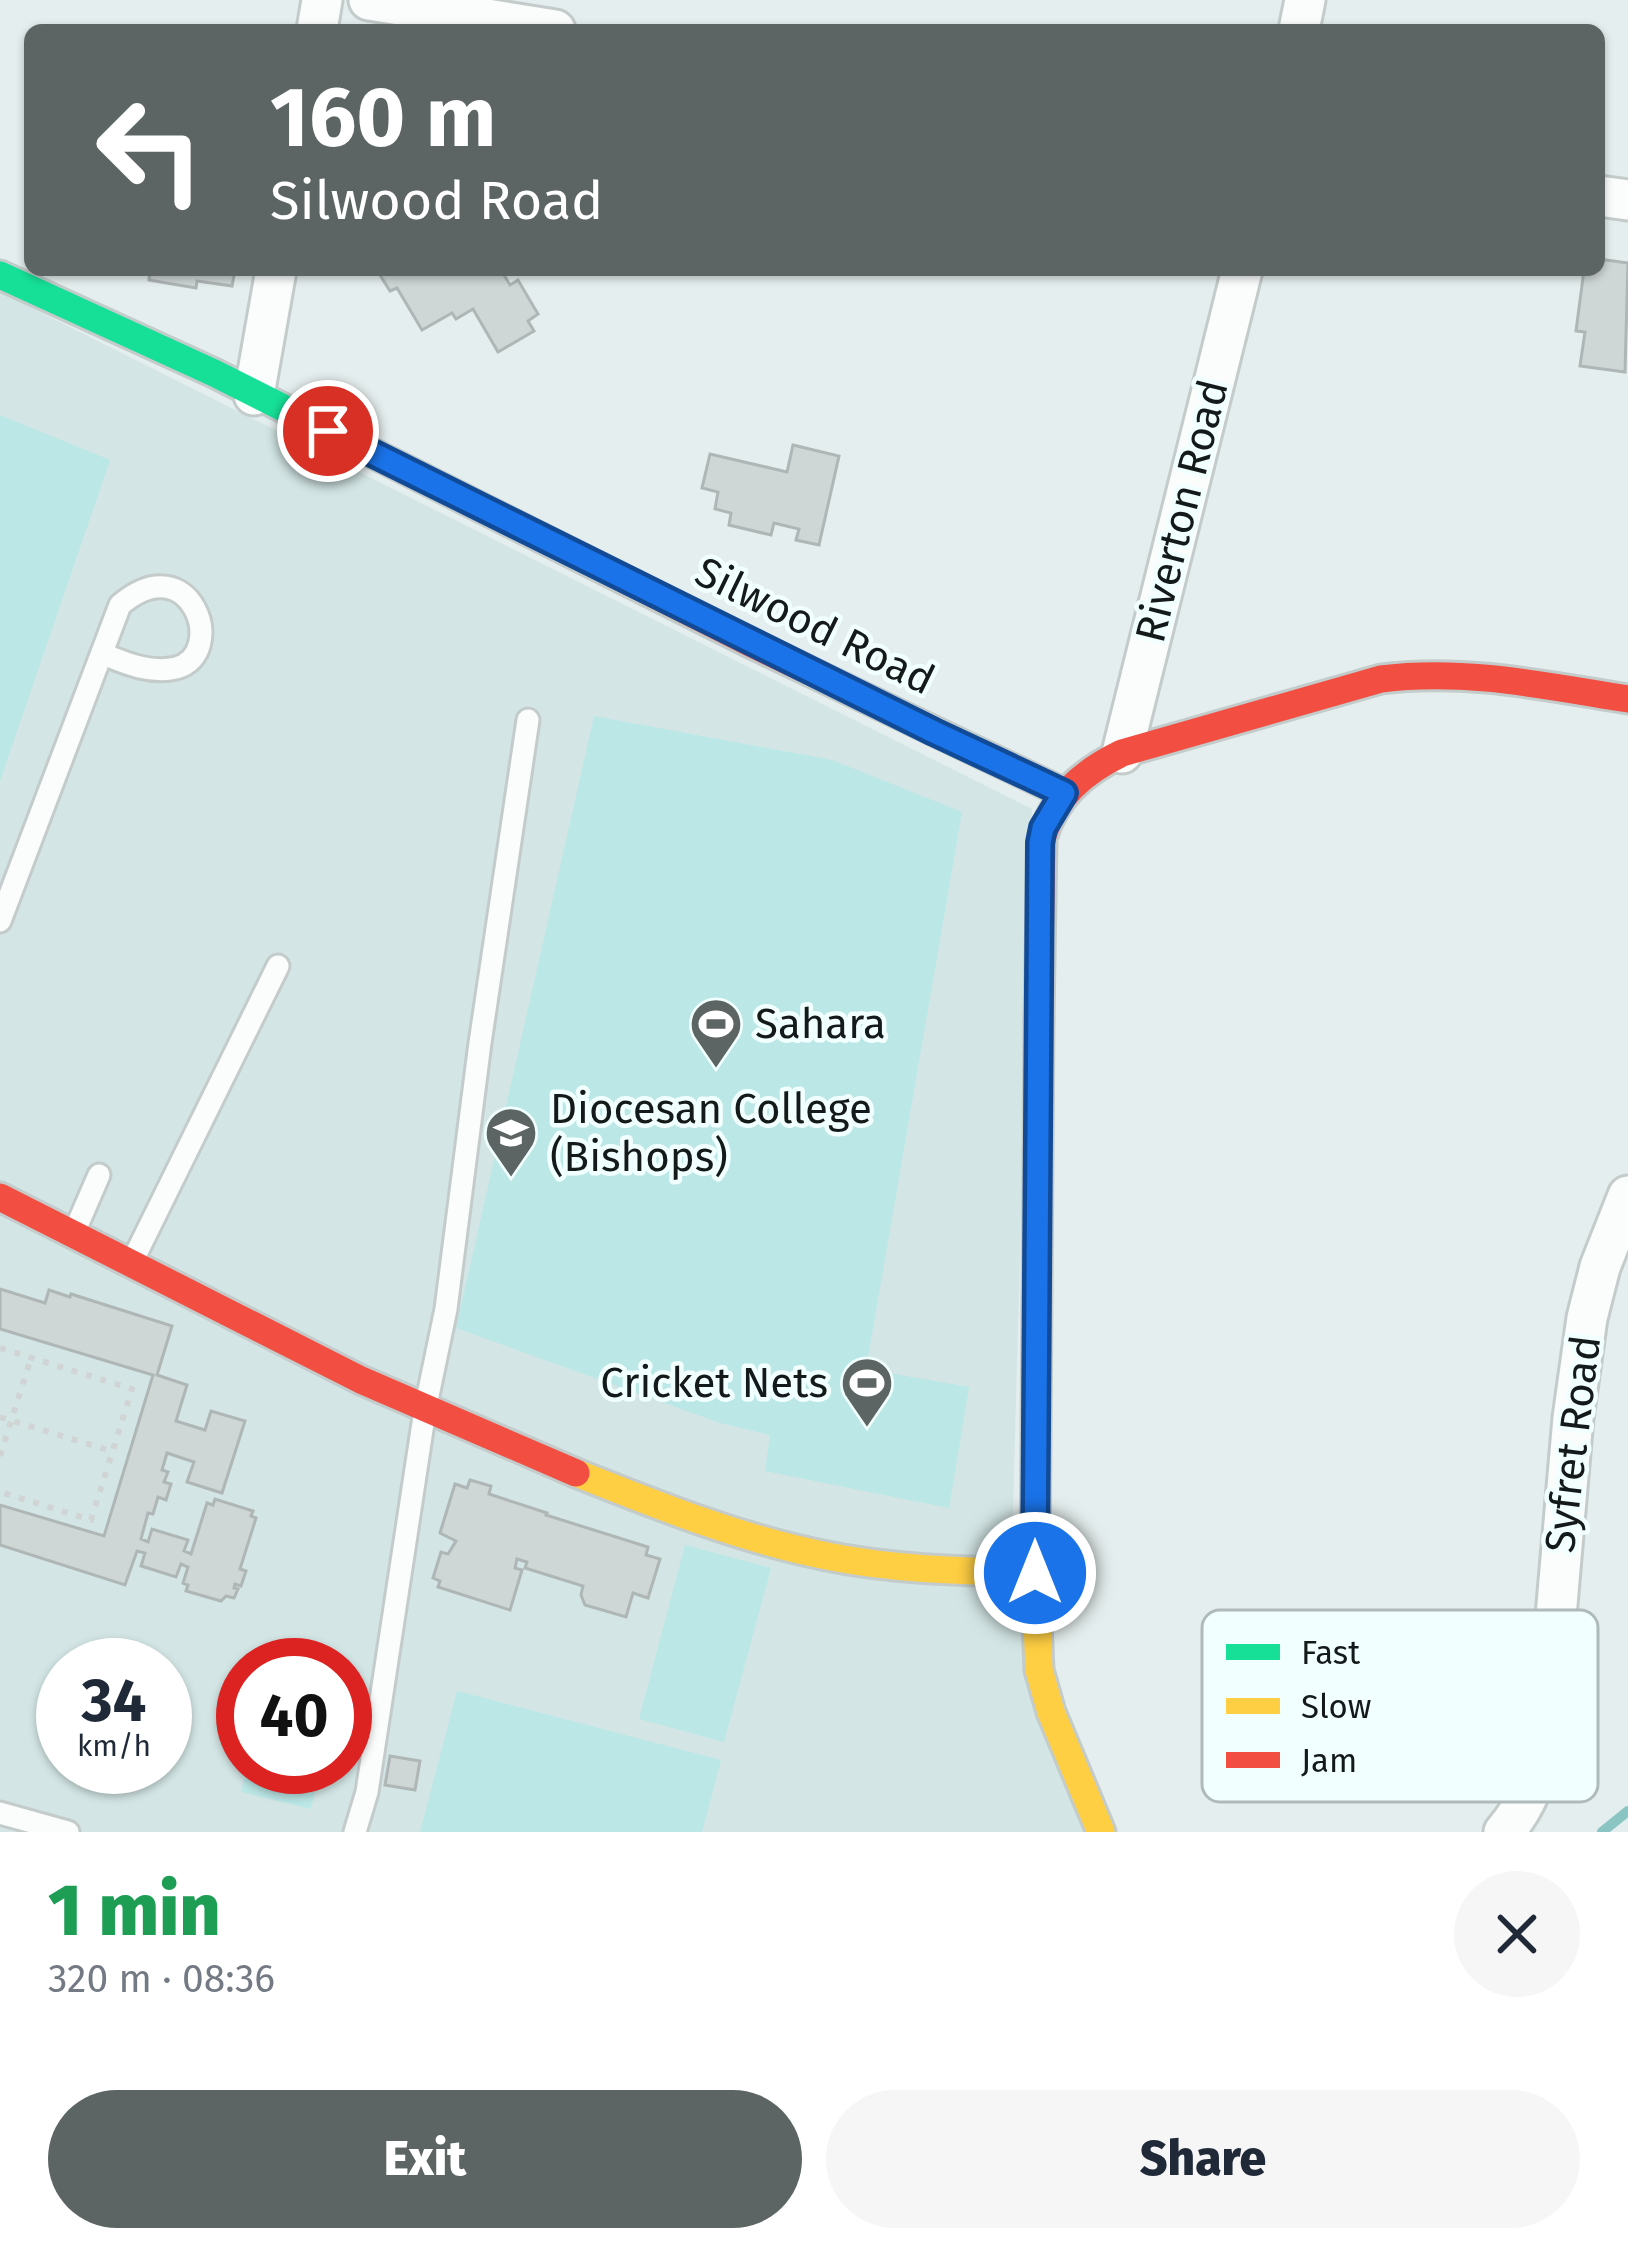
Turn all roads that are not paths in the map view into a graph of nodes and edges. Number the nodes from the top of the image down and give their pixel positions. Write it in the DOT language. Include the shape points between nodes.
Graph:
graph roads {
  1 [pos="368,0"];
  2 [pos="518,24"];
  3 [pos="0,275"];
  4 [pos="275,276"];
  5 [pos="1241,276"];
  6 [pos="254,394"];
  7 [pos="103,654"];
  8 [pos="1627,694"];
  9 [pos="528,720"];
  10 [pos="1122,753"];
  11 [pos="1064,793"];
  12 [pos="0,921"];
  13 [pos="278,966"];
  14 [pos="99,1175"];
  15 [pos="1628,1196"];
  16 [pos="0,1197"];
  17 [pos="73,1235"];
  18 [pos="130,1265"];
  19 [pos="425,1410"];
  20 [pos="1035,1573"];
  21 [pos="1557,1610"];
  22 [pos="1525,1802"];
  23 [pos="0,1813"];
  24 [pos="68,1832"];
  25 [pos="356,1832"];
  26 [pos="1102,1832"];
  27 [pos="1504,1832"];
  1 -- 2 [label="street"];
  3 -- 6 [label="street, Silwood Road"];
  4 -- 6 [label="street"];
  5 -- 10 [label="street, Riverton Road"];
  6 -- 11 [label="street, Silwood Road"];
  7 -- 7 [label="lane" via="120,605 144,590 178,590 198,612 198,648 176,668 136,667"];
  7 -- 12 [label="lane"];
  8 -- 10 [label="street" via="1403,674"];
  9 -- 19 [label="lane"];
  10 -- 11 [label="street"];
  11 -- 20 [label="street" via="1040,843"];
  13 -- 18 [label="lane"];
  14 -- 17 [label="lane"];
  15 -- 21 [label="street, Syfret Road" via="1587,1318"];
  16 -- 17 [label="street"];
  17 -- 18 [label="street"];
  18 -- 19 [label="street"];
  19 -- 20 [label="street" via="662,1506 806,1552 947,1571"];
  19 -- 25 [label="lane"];
  20 -- 26 [label="street" via="1040,1670"];
  22 -- 27 [label="street, Syfret Road"];
  23 -- 24 [label="lane"];
}
